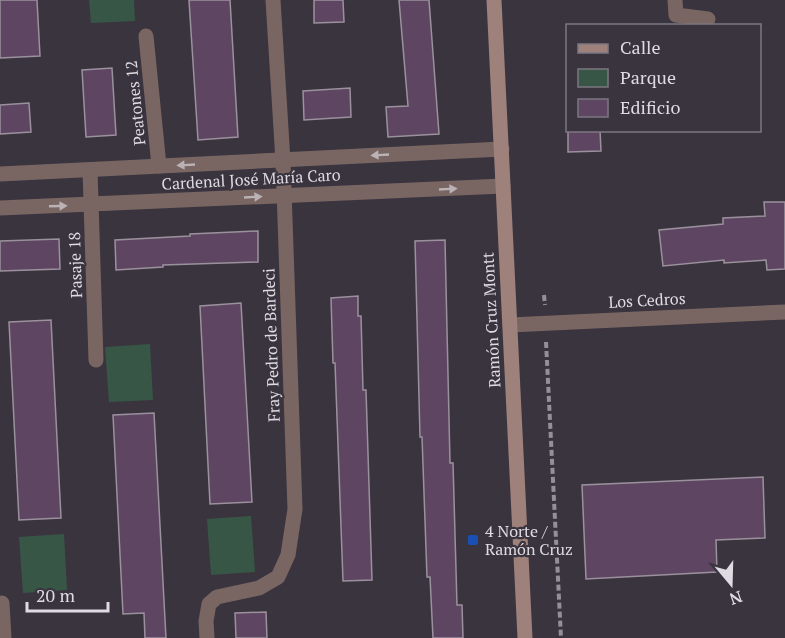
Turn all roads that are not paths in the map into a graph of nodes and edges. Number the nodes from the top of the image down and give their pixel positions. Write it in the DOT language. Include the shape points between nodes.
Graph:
graph roads {
  1 [pos="273,0"];
  2 [pos="494,0"];
  3 [pos="675,0"];
  4 [pos="708,19"];
  5 [pos="146,36"];
  6 [pos="502,149"];
  7 [pos="283,161"];
  8 [pos="159,166"];
  9 [pos="90,170"];
  10 [pos="0,174"];
  11 [pos="503,186"];
  12 [pos="284,196"];
  13 [pos="91,205"];
  14 [pos="0,208"];
  15 [pos="785,312"];
  16 [pos="510,325"];
  17 [pos="96,360"];
  18 [pos="2,603"];
  19 [pos="4,638"];
  20 [pos="207,638"];
  21 [pos="525,638"];
  1 -- 7 [label="street, Fray Pedro de Bardeci"];
  2 -- 6 [label="street, Ramón Cruz Montt"];
  3 -- 4 [label="street" via="676,15"];
  5 -- 8 [label="street, Peatones 12"];
  6 -- 7 [label="street, Cardenal José María Caro, one-way"];
  6 -- 11 [label="street, Ramón Cruz Montt"];
  7 -- 8 [label="street, Cardenal José María Caro, one-way"];
  7 -- 12 [label="street, Fray Pedro de Bardeci"];
  8 -- 9 [label="street, Cardenal José María Caro"];
  9 -- 10 [label="street, Cardenal José María Caro"];
  9 -- 13 [label="street, Pasaje 18"];
  12 -- 11 [label="street, Cardenal José María Caro, one-way"];
  11 -- 16 [label="street, Ramón Cruz Montt"];
  13 -- 12 [label="street, Cardenal José María Caro, one-way"];
  12 -- 20 [label="street, Fray Pedro de Bardeci" via="295,509 288,555 278,577 259,588 217,597 209,604"];
  14 -- 13 [label="street, Cardenal José María Caro, one-way"];
  13 -- 17 [label="street, Pasaje 18"];
  15 -- 16 [label="street, Los Cedros"];
  16 -- 21 [label="street, Ramón Cruz Montt"];
  18 -- 19 [label="street"];
}
